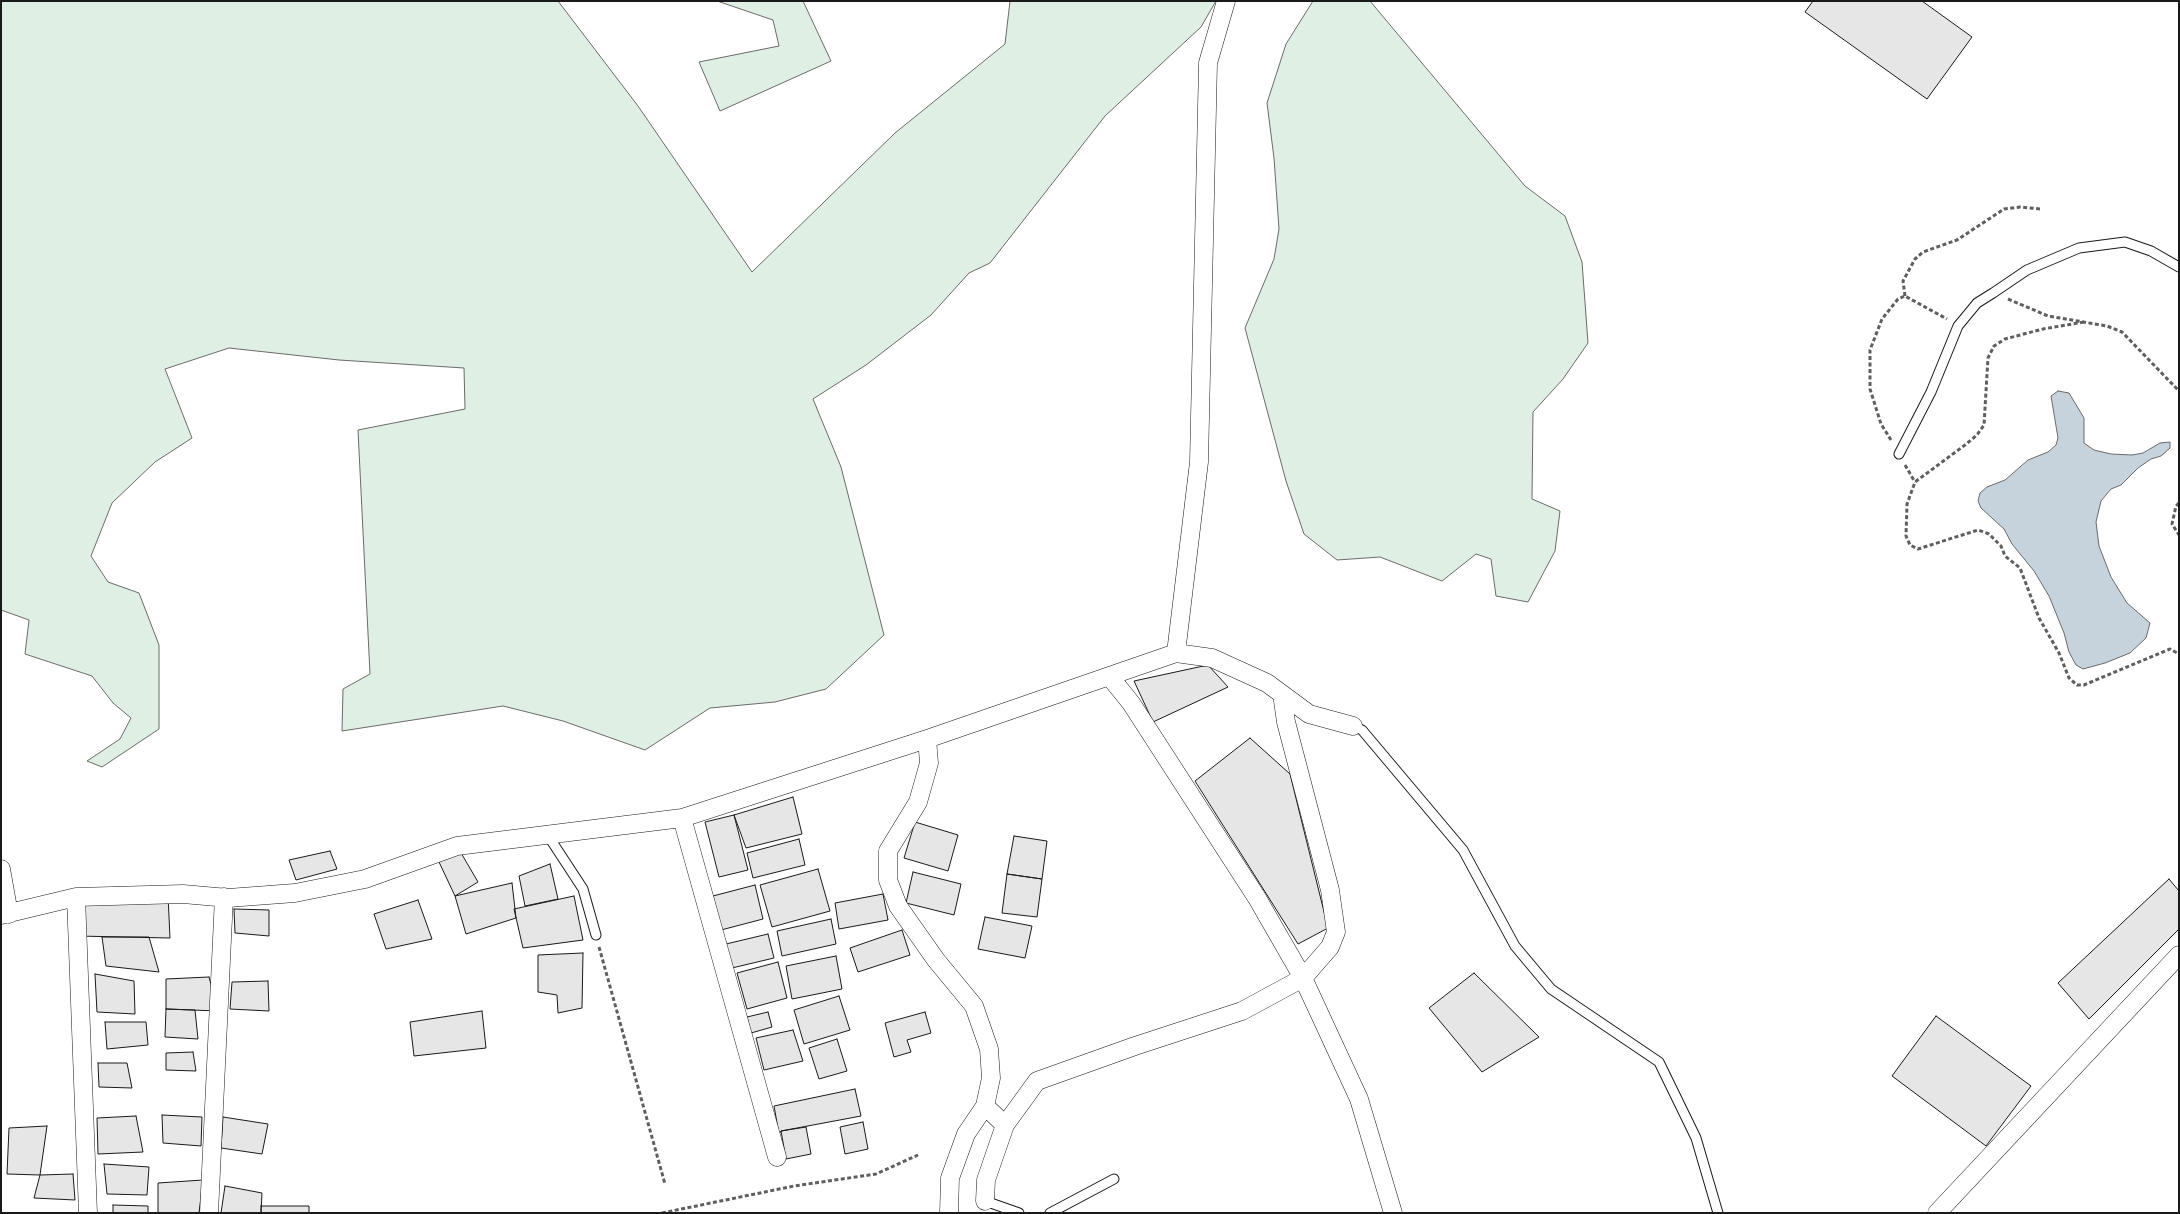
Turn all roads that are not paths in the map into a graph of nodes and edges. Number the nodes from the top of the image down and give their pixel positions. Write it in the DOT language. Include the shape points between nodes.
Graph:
graph roads {
  1 [pos="1226,1"];
  2 [pos="2179,268"];
  3 [pos="1899,454"];
  4 [pos="1176,653"];
  5 [pos="1110,677"];
  6 [pos="1282,694"];
  7 [pos="1353,726"];
  8 [pos="927,739"];
  9 [pos="682,818"];
  10 [pos="548,834"];
  11 [pos="1,869"];
  12 [pos="76,897"];
  13 [pos="224,897"];
  14 [pos="5,914"];
  15 [pos="596,935"];
  16 [pos="2179,955"];
  17 [pos="1302,978"];
  18 [pos="985,1106"];
  19 [pos="1005,1125"];
  20 [pos="777,1157"];
  21 [pos="1114,1179"];
  22 [pos="985,1201"];
  23 [pos="88,1213"];
  24 [pos="209,1213"];
  25 [pos="949,1213"];
  26 [pos="1019,1213"];
  27 [pos="1050,1213"];
  28 [pos="1393,1213"];
  29 [pos="1718,1213"];
  30 [pos="1937,1213"];
  1 -- 4 [label="street" via="1208,63 1199,462"];
  2 -- 3 [label="lane" via="2151,251 2125,242 2079,248 2027,270 1977,303 1958,326 1931,392"];
  4 -- 5 [label="street"];
  4 -- 6 [label="street" via="1212,658 1267,683"];
  5 -- 8 [label="street"];
  5 -- 17 [label="street" via="1258,898"];
  6 -- 7 [label="street" via="1309,714"];
  6 -- 17 [label="street" via="1286,722 1330,890 1336,932 1330,947"];
  7 -- 29 [label="lane" via="1362,730 1462,850 1515,946 1551,989 1660,1062 1696,1138"];
  8 -- 9 [label="street"];
  8 -- 18 [label="street" via="929,764 918,802 888,851 888,880 898,906 974,1006 989,1049 991,1078"];
  9 -- 10 [label="street"];
  9 -- 20 [label="street"];
  10 -- 13 [label="street" via="457,846 365,879 295,893"];
  10 -- 15 [label="lane" via="583,889"];
  11 -- 14 [label="street"];
  12 -- 13 [label="street" via="183,894"];
  12 -- 14 [label="street"];
  12 -- 23 [label="street"];
  13 -- 24 [label="street"];
  16 -- 30 [label="street"];
  17 -- 19 [label="street" via="1242,1011 1038,1081"];
  17 -- 28 [label="street" via="1359,1100"];
  18 -- 19 [label="street"];
  18 -- 25 [label="street" via="966,1134 950,1178"];
  19 -- 22 [label="street" via="986,1180"];
  21 -- 27 [label="lane"];
  22 -- 26 [label="lane"];
}
